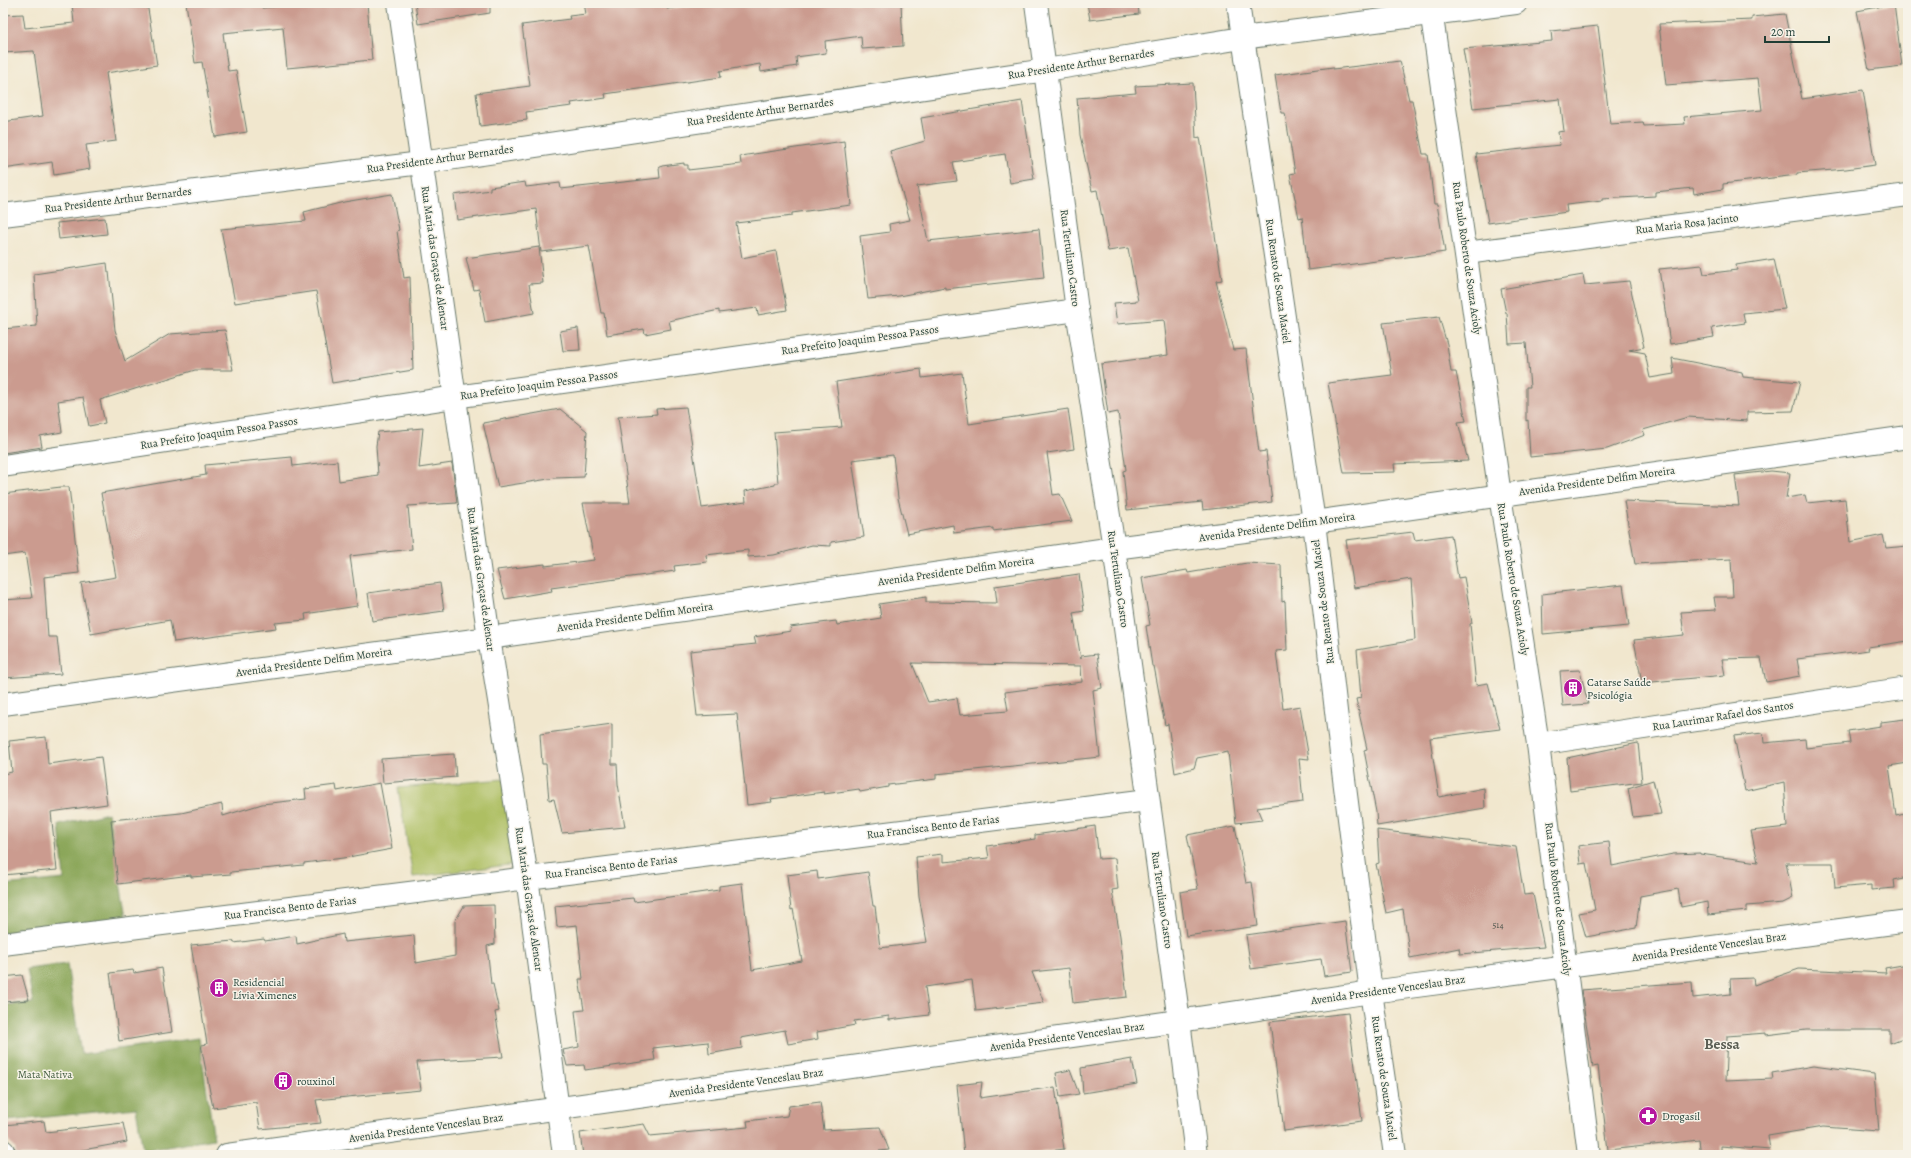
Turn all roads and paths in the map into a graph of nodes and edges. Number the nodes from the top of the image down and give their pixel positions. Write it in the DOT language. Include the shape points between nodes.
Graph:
graph roads {
  1 [pos="399,3"];
  2 [pos="1036,3"];
  3 [pos="1238,3"];
  4 [pos="1516,3"];
  5 [pos="1431,8"];
  6 [pos="1242,38"];
  7 [pos="1046,70"];
  8 [pos="421,163"];
  9 [pos="1908,195"];
  10 [pos="3,215"];
  11 [pos="1466,253"];
  12 [pos="1077,310"];
  13 [pos="455,397"];
  14 [pos="1908,437"];
  15 [pos="3,466"];
  16 [pos="1500,495"];
  17 [pos="1314,522"];
  18 [pos="1114,548"];
  19 [pos="489,638"];
  20 [pos="1908,688"];
  21 [pos="3,704"];
  22 [pos="1538,744"];
  23 [pos="1148,800"];
  24 [pos="527,878"];
  25 [pos="1908,921"];
  26 [pos="3,944"];
  27 [pos="1566,966"];
  28 [pos="1371,992"];
  29 [pos="1179,1021"];
  30 [pos="558,1109"];
  31 [pos="3,1151"];
  32 [pos="4,1155"];
  33 [pos="227,1155"];
  34 [pos="564,1155"];
  35 [pos="1196,1155"];
  36 [pos="1395,1155"];
  37 [pos="1589,1155"];
  1 -- 8 [label="street, Rua Maria das Graças de Alencar"];
  2 -- 7 [label="street, Rua Tertuliano Castro"];
  3 -- 6 [label="street, Rua Renato de Souza Maciel"];
  4 -- 5 [label="street, Rua Presidente Arthur Bernardes"];
  5 -- 6 [label="street, Rua Presidente Arthur Bernardes"];
  5 -- 11 [label="street, Rua Paulo Roberto de Souza Acioly"];
  6 -- 7 [label="street, Rua Presidente Arthur Bernardes"];
  6 -- 17 [label="street, Rua Renato de Souza Maciel"];
  7 -- 8 [label="street, Rua Presidente Arthur Bernardes"];
  7 -- 12 [label="street, Rua Tertuliano Castro"];
  8 -- 10 [label="street, Rua Presidente Arthur Bernardes"];
  8 -- 13 [label="street, Rua Maria das Graças de Alencar"];
  9 -- 11 [label="street, Rua Maria Rosa Jacinto"];
  11 -- 16 [label="street, Rua Paulo Roberto de Souza Acioly"];
  12 -- 13 [label="street, Rua Prefeito Joaquim Pessoa Passos"];
  12 -- 18 [label="street, Rua Tertuliano Castro"];
  13 -- 15 [label="street, Rua Prefeito Joaquim Pessoa Passos"];
  13 -- 19 [label="street, Rua Maria das Graças de Alencar"];
  14 -- 16 [label="street, Avenida Presidente Delfim Moreira"];
  16 -- 17 [label="street, Avenida Presidente Delfim Moreira"];
  16 -- 22 [label="street, Rua Paulo Roberto de Souza Acioly"];
  17 -- 18 [label="street, Avenida Presidente Delfim Moreira"];
  17 -- 28 [label="street, Rua Renato de Souza Maciel"];
  18 -- 19 [label="street, Avenida Presidente Delfim Moreira"];
  18 -- 23 [label="street, Rua Tertuliano Castro"];
  19 -- 21 [label="street, Avenida Presidente Delfim Moreira"];
  19 -- 24 [label="street, Rua Maria das Graças de Alencar"];
  20 -- 22 [label="street, Rua Laurimar Rafael dos Santos"];
  22 -- 27 [label="street, Rua Paulo Roberto de Souza Acioly"];
  23 -- 24 [label="street, Rua Francisca Bento de Farias"];
  23 -- 29 [label="street, Rua Tertuliano Castro"];
  24 -- 26 [label="street, Rua Francisca Bento de Farias"];
  24 -- 30 [label="street, Rua Maria das Graças de Alencar"];
  25 -- 27 [label="street, Avenida Presidente Venceslau Braz"];
  27 -- 28 [label="street, Avenida Presidente Venceslau Braz"];
  27 -- 37 [label="street, Rua Paulo Roberto de Souza Acioly"];
  28 -- 29 [label="street, Avenida Presidente Venceslau Braz"];
  28 -- 36 [label="street, Rua Renato de Souza Maciel"];
  29 -- 30 [label="street, Avenida Presidente Venceslau Braz"];
  29 -- 35 [label="street, Rua Tertuliano Castro"];
  30 -- 33 [label="street, Avenida Presidente Venceslau Braz"];
  30 -- 34 [label="street, Rua Maria das Graças de Alencar"];
  31 -- 32 [label="street"];
}
